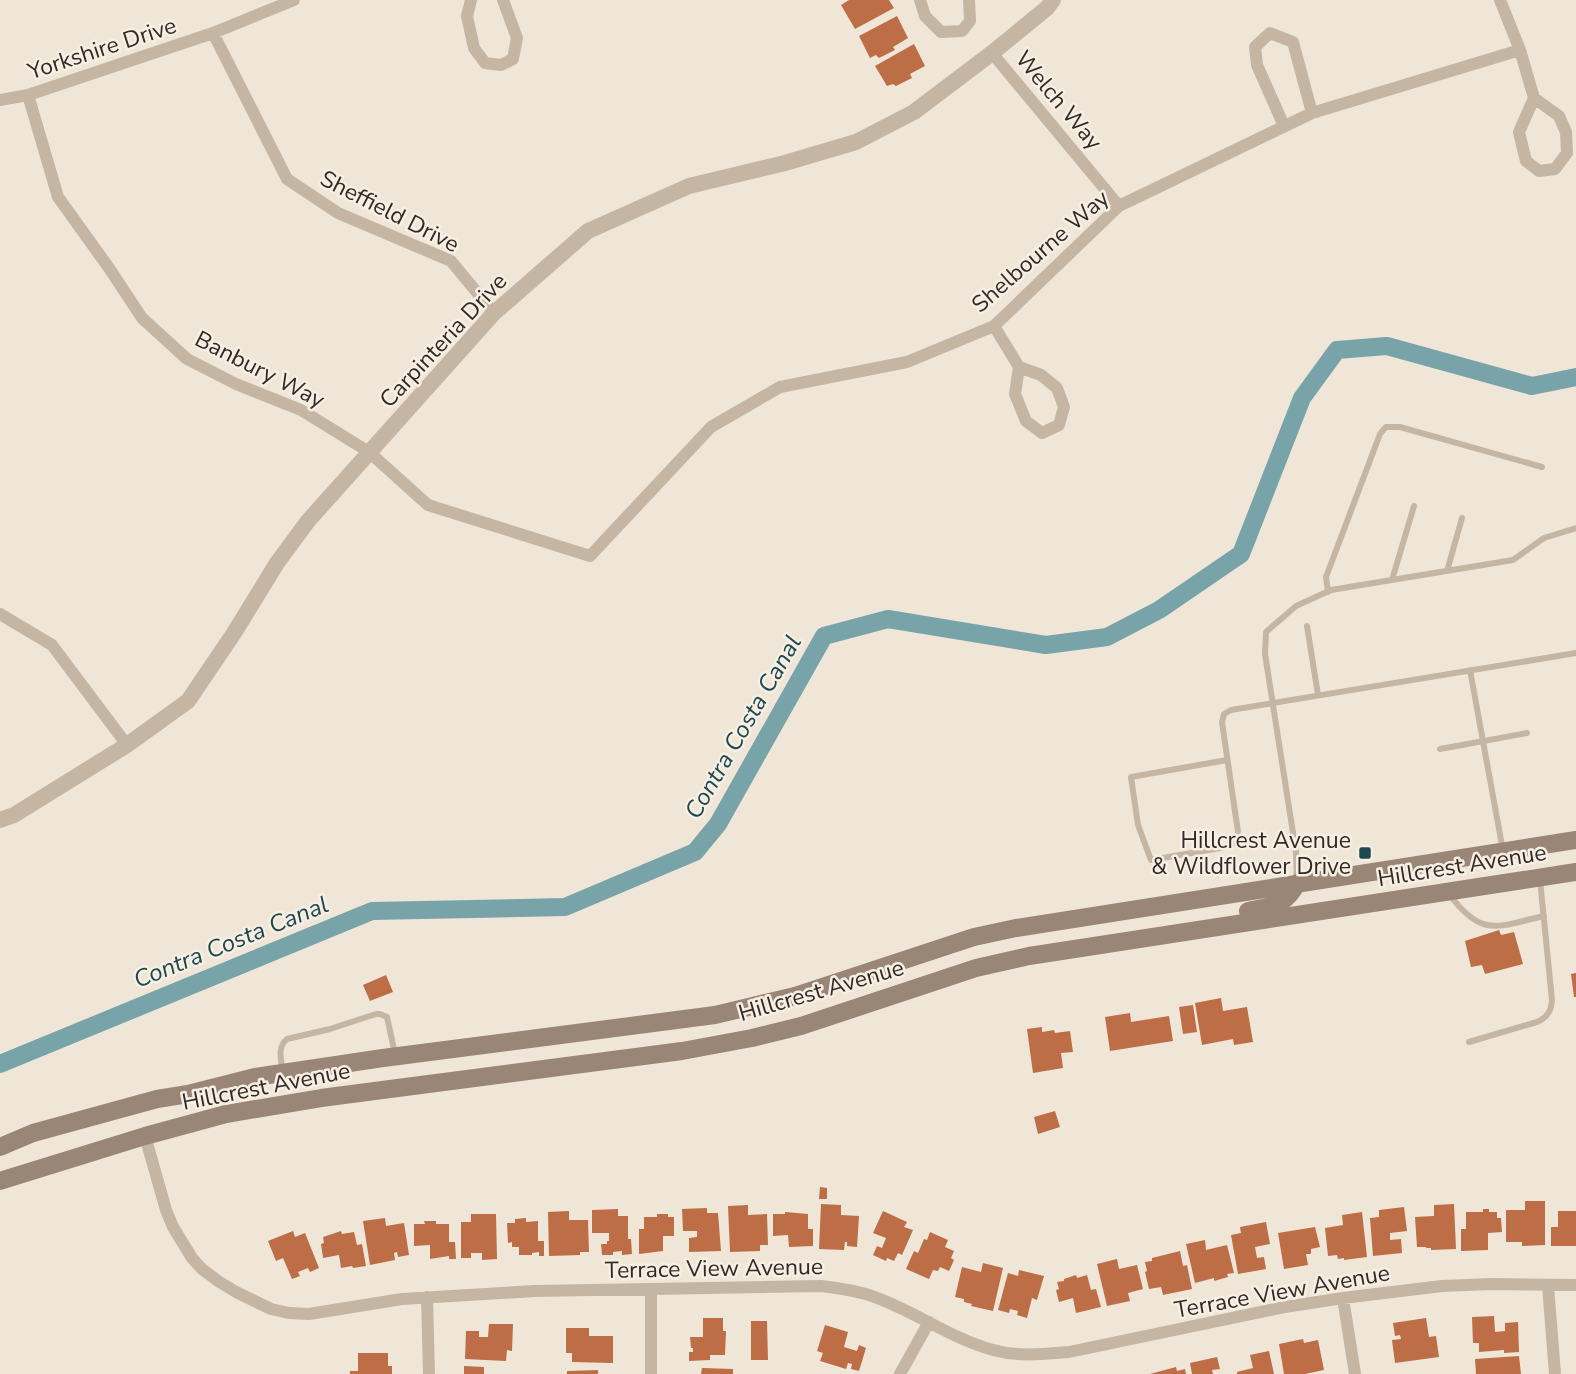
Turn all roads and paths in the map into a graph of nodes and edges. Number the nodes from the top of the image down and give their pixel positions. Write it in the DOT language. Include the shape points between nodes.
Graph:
graph roads {
  1 [pos="295,0"];
  2 [pos="471,0"];
  3 [pos="503,0"];
  4 [pos="920,0"];
  5 [pos="969,0"];
  6 [pos="1053,0"];
  7 [pos="1500,0"];
  8 [pos="213,33"];
  9 [pos="1520,50"];
  10 [pos="992,53"];
  11 [pos="28,95"];
  12 [pos="1534,98"];
  13 [pos="0,100"];
  14 [pos="1312,113"];
  15 [pos="1284,126"];
  16 [pos="1119,206"];
  17 [pos="494,313"];
  18 [pos="995,326"];
  19 [pos="1019,367"];
  20 [pos="369,452"];
  21 [pos="1542,467"];
  22 [pos="1414,506"];
  23 [pos="1462,518"];
  24 [pos="1576,528"];
  25 [pos="590,556"];
  26 [pos="1447,571"];
  27 [pos="1392,580"];
  28 [pos="1328,592"];
  29 [pos="0,614"];
  30 [pos="1307,626"];
  31 [pos="1576,653"];
  32 [pos="1470,670"];
  33 [pos="1318,695"];
  34 [pos="1273,702"];
  35 [pos="1527,733"];
  36 [pos="1483,741"];
  37 [pos="127,745"];
  38 [pos="1440,749"];
  39 [pos="1227,760"];
  40 [pos="0,820"];
  41 [pos="1576,840"];
  42 [pos="1503,851"];
  43 [pos="1576,872"];
  44 [pos="1540,878"];
  45 [pos="1297,883"];
  46 [pos="1448,892"];
  47 [pos="1544,916"];
  48 [pos="1192,932"];
  49 [pos="1469,1042"];
  50 [pos="395,1056"];
  51 [pos="283,1073"];
  52 [pos="145,1136"];
  53 [pos="0,1147"];
  54 [pos="0,1181"];
  55 [pos="1576,1285"];
  56 [pos="1548,1286"];
  57 [pos="652,1290"];
  58 [pos="427,1297"];
  59 [pos="1343,1298"];
  60 [pos="929,1322"];
  61 [pos="429,1374"];
  62 [pos="651,1374"];
  63 [pos="900,1374"];
  64 [pos="1354,1374"];
  65 [pos="1555,1374"];
  1 -- 8 [label="street, Yorkshire Drive"];
  2 -- 3 [label="street" via="467,16 474,48 485,63 501,65 513,59 517,38"];
  4 -- 5 [label="street" via="925,16 942,32 962,31 970,21"];
  6 -- 10 [label="street, Carpinteria Drive"];
  7 -- 9 [label="street"];
  8 -- 11 [label="street, Yorkshire Drive"];
  8 -- 17 [label="street, Sheffield Drive" via="287,179 338,213 451,261"];
  9 -- 12 [label="street"];
  9 -- 14 [label="street, Shelbourne Way"];
  10 -- 16 [label="street, Welch Way"];
  10 -- 17 [label="street, Carpinteria Drive" via="914,111 856,142 689,186 588,231"];
  11 -- 13 [label="street, Yorkshire Drive"];
  11 -- 20 [label="street, Banbury Way" via="58,197 142,318 187,359 301,410"];
  12 -- 12 [label="street" via="1519,132 1526,162 1539,171 1555,169 1567,153 1566,132 1559,116"];
  14 -- 15 [label="street, Shelbourne Way"];
  14 -- 15 [label="street" via="1293,42 1270,33 1255,47 1257,65"];
  15 -- 16 [label="street, Shelbourne Way"];
  16 -- 18 [label="street, Shelbourne Way"];
  17 -- 20 [label="street, Carpinteria Drive"];
  18 -- 19 [label="street"];
  18 -- 25 [label="street, Shelbourne Way" via="907,362 780,387 711,427"];
  19 -- 19 [label="street" via="1015,394 1026,421 1042,433 1059,425 1064,407 1058,388"];
  20 -- 25 [label="street, Banbury Way" via="428,505"];
  20 -- 37 [label="street, Carpinteria Drive" via="277,563 188,701"];
  21 -- 28 [label="lane" via="1386,427 1326,577"];
  22 -- 27 [label="lane"];
  23 -- 26 [label="lane"];
  24 -- 26 [label="lane" via="1545,538 1513,560"];
  26 -- 27 [label="lane"];
  27 -- 28 [label="lane"];
  28 -- 34 [label="lane" via="1296,606 1266,632"];
  29 -- 37 [label="street" via="52,645"];
  30 -- 33 [label="lane"];
  31 -- 32 [label="lane"];
  32 -- 33 [label="lane"];
  32 -- 36 [label="lane"];
  33 -- 34 [label="lane"];
  34 -- 39 [label="lane" via="1224,714"];
  34 -- 45 [label="lane"];
  35 -- 36 [label="lane"];
  36 -- 38 [label="lane"];
  36 -- 42 [label="lane"];
  37 -- 40 [label="street, Carpinteria Drive"];
  39 -- 39 [label="lane" via="1237,838 1226,847 1151,860 1138,825 1132,777"];
  41 -- 42 [label="main road, Hillcrest Avenue"];
  42 -- 45 [label="main road, Hillcrest Avenue"];
  43 -- 44 [label="main road, Hillcrest Avenue"];
  44 -- 46 [label="main road, Hillcrest Avenue"];
  44 -- 47 [label="lane"];
  45 -- 48 [label="main road" via="1277,905"];
  45 -- 50 [label="main road, Hillcrest Avenue" via="974,937 795,996 715,1016"];
  46 -- 47 [label="lane" via="1459,908 1481,924 1503,925"];
  46 -- 48 [label="main road, Hillcrest Avenue"];
  47 -- 49 [label="lane" via="1552,1000 1548,1015"];
  48 -- 52 [label="main road, Hillcrest Avenue" via="1001,962 801,1026 682,1051 321,1098 226,1114"];
  50 -- 51 [label="main road, Hillcrest Avenue"];
  50 -- 51 [label="lane" via="388,1021 376,1014 286,1039 280,1049"];
  51 -- 53 [label="main road, Hillcrest Avenue" via="158,1099 33,1133"];
  52 -- 54 [label="main road, Hillcrest Avenue"];
  52 -- 58 [label="street, Terrace View Avenue" via="166,1210 184,1247 202,1269 236,1292 271,1309 309,1314"];
  55 -- 56 [label="street, Terrace View Avenue"];
  56 -- 59 [label="street, Terrace View Avenue" via="1442,1286"];
  56 -- 65 [label="street"];
  57 -- 58 [label="street, Terrace View Avenue"];
  57 -- 60 [label="street, Terrace View Avenue" via="821,1286 870,1296"];
  57 -- 62 [label="street"];
  58 -- 61 [label="street"];
  59 -- 60 [label="street, Terrace View Avenue" via="1043,1354 992,1350"];
  59 -- 64 [label="street"];
  60 -- 63 [label="street"];
}
